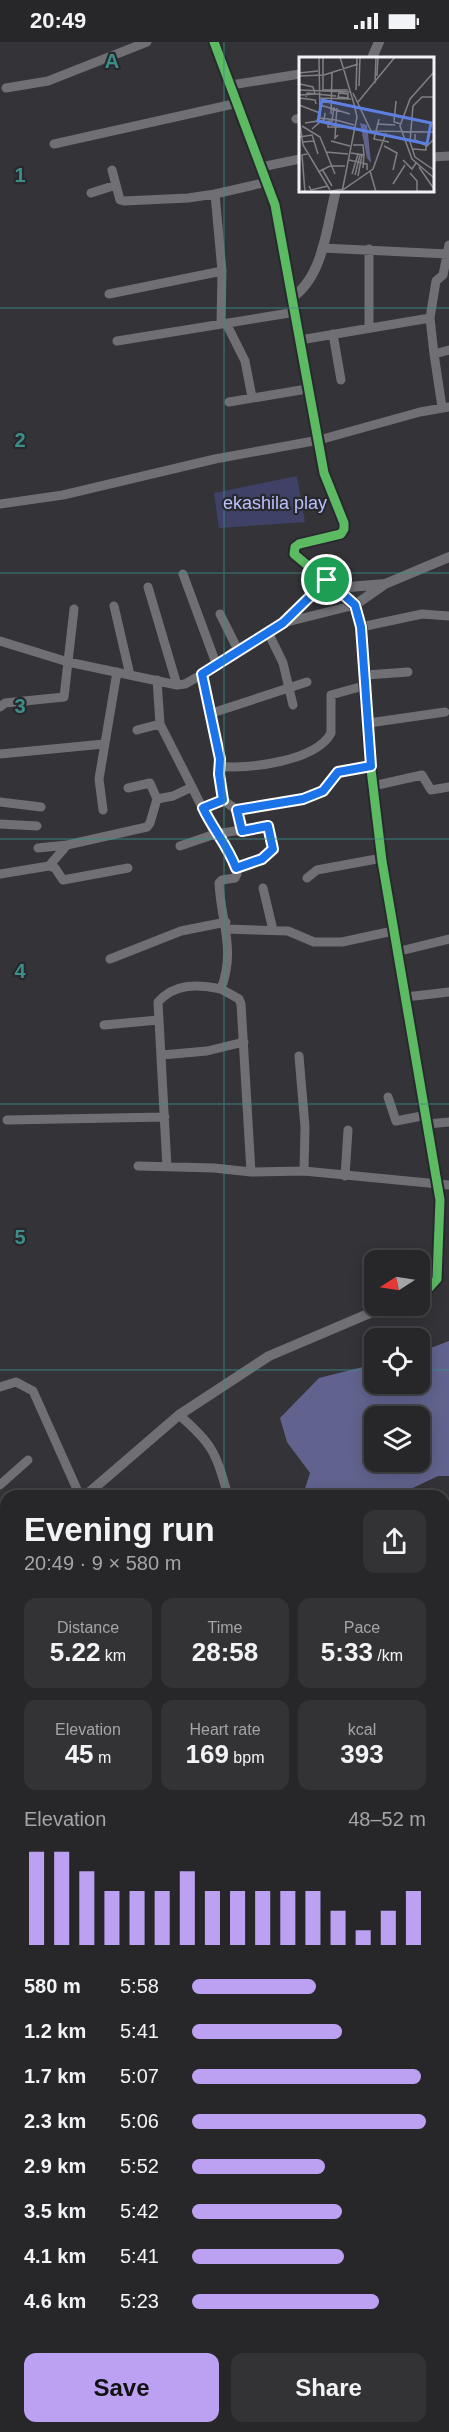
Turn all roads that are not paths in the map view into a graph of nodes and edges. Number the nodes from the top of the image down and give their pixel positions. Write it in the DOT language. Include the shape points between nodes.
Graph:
graph roads {
  1 [pos="214,42"];
  2 [pos="379,42"];
  3 [pos="144,43"];
  4 [pos="372,57"];
  5 [pos="299,74"];
  6 [pos="231,85"];
  7 [pos="6,88"];
  8 [pos="238,103"];
  9 [pos="54,144"];
  10 [pos="449,156"];
  11 [pos="434,157"];
  12 [pos="299,159"];
  13 [pos="261,167"];
  14 [pos="112,171"];
  15 [pos="267,182"];
  16 [pos="116,185"];
  17 [pos="336,192"];
  18 [pos="91,193"];
  19 [pos="215,194"];
  20 [pos="322,248"];
  21 [pos="369,249"];
  22 [pos="448,249"];
  23 [pos="222,271"];
  24 [pos="446,276"];
  25 [pos="109,294"];
  26 [pos="293,297"];
  27 [pos="296,312"];
  28 [pos="430,318"];
  29 [pos="224,324"];
  30 [pos="369,328"];
  31 [pos="333,334"];
  32 [pos="300,340"];
  33 [pos="117,341"];
  34 [pos="449,350"];
  35 [pos="434,354"];
  36 [pos="341,380"];
  37 [pos="308,390"];
  38 [pos="252,397"];
  39 [pos="229,402"];
  40 [pos="446,407"];
  41 [pos="319,440"];
  42 [pos="0,504"];
  43 [pos="449,557"];
  44 [pos="183,574"];
  45 [pos="327,580"];
  46 [pos="385,584"];
  47 [pos="148,587"];
  48 [pos="337,588"];
  49 [pos="355,605"];
  50 [pos="114,606"];
  51 [pos="74,609"];
  52 [pos="220,614"];
  53 [pos="449,616"];
  54 [pos="283,623"];
  55 [pos="361,627"];
  56 [pos="268,632"];
  57 [pos="0,641"];
  58 [pos="238,650"];
  59 [pos="68,662"];
  60 [pos="217,666"];
  61 [pos="117,672"];
  62 [pos="408,672"];
  63 [pos="202,674"];
  64 [pos="130,675"];
  65 [pos="157,680"];
  66 [pos="367,680"];
  67 [pos="307,682"];
  68 [pos="177,685"];
  69 [pos="288,688"];
  70 [pos="293,705"];
  71 [pos="0,707"];
  72 [pos="445,712"];
  73 [pos="212,713"];
  74 [pos="369,723"];
  75 [pos="160,724"];
  76 [pos="137,730"];
  77 [pos="104,744"];
  78 [pos="0,754"];
  79 [pos="219,765"];
  80 [pos="371,766"];
  81 [pos="373,786"];
  82 [pos="192,787"];
  83 [pos="449,787"];
  84 [pos="128,788"];
  85 [pos="157,799"];
  86 [pos="223,800"];
  87 [pos="0,802"];
  88 [pos="41,807"];
  89 [pos="203,808"];
  90 [pos="103,810"];
  91 [pos="237,810"];
  92 [pos="0,824"];
  93 [pos="37,826"];
  94 [pos="242,831"];
  95 [pos="215,834"];
  96 [pos="67,845"];
  97 [pos="180,846"];
  98 [pos="38,848"];
  99 [pos="382,858"];
  100 [pos="49,866"];
  101 [pos="128,868"];
  102 [pos="236,868"];
  103 [pos="0,874"];
  104 [pos="307,878"];
  105 [pos="263,888"];
  106 [pos="226,925"];
  107 [pos="273,930"];
  108 [pos="393,931"];
  109 [pos="449,939"];
  110 [pos="396,952"];
  111 [pos="110,959"];
  112 [pos="221,989"];
  113 [pos="449,992"];
  114 [pos="406,997"];
  115 [pos="158,1020"];
  116 [pos="104,1025"];
  117 [pos="244,1042"];
  118 [pos="162,1055"];
  119 [pos="299,1056"];
  120 [pos="388,1097"];
  121 [pos="165,1117"];
  122 [pos="428,1119"];
  123 [pos="7,1120"];
  124 [pos="449,1122"];
  125 [pos="348,1130"];
  126 [pos="138,1166"];
  127 [pos="167,1167"];
  128 [pos="304,1171"];
  129 [pos="251,1172"];
  130 [pos="345,1176"];
  131 [pos="437,1185"];
  132 [pos="449,1185"];
  133 [pos="430,1287"];
  134 [pos="364,1316"];
  135 [pos="0,1387"];
  136 [pos="179,1415"];
  137 [pos="28,1460"];
  138 [pos="0,1485"];
  139 [pos="83,1490"];
  140 [pos="91,1490"];
  141 [pos="226,1490"];
  1 -- 6 [label="street"];
  2 -- 4 [label="street"];
  3 -- 7 [label="street" via="48,81"];
  5 -- 6 [label="street"];
  6 -- 8 [label="street"];
  8 -- 9 [label="street"];
  8 -- 13 [label="street"];
  10 -- 11 [label="street"];
  12 -- 13 [label="street"];
  13 -- 15 [label="street"];
  14 -- 16 [label="street"];
  15 -- 19 [label="street"];
  15 -- 26 [label="street"];
  16 -- 18 [label="street"];
  16 -- 19 [label="street" via="120,200 124,201"];
  17 -- 20 [label="street"];
  19 -- 23 [label="street"];
  20 -- 21 [label="street"];
  20 -- 26 [label="street" via="305,289"];
  21 -- 22 [label="street"];
  21 -- 30 [label="street"];
  22 -- 24 [label="street"];
  23 -- 25 [label="street"];
  23 -- 29 [label="street"];
  24 -- 28 [label="street" via="436,281"];
  26 -- 27 [label="street"];
  27 -- 29 [label="street"];
  27 -- 32 [label="street"];
  28 -- 30 [label="street"];
  28 -- 35 [label="street"];
  29 -- 33 [label="street"];
  29 -- 38 [label="street" via="245,361"];
  30 -- 31 [label="street"];
  31 -- 32 [label="street"];
  31 -- 36 [label="street"];
  32 -- 37 [label="street"];
  34 -- 35 [label="street"];
  35 -- 40 [label="street"];
  37 -- 38 [label="street"];
  37 -- 41 [label="street"];
  38 -- 39 [label="street"];
  40 -- 41 [label="street"];
  41 -- 42 [label="street" via="215,459 63,495"];
  41 -- 45 [label="street" via="326,484 344,529 335,536 299,544 294,554"];
  43 -- 46 [label="street"];
  44 -- 60 [label="street"];
  45 -- 48 [label="street"];
  45 -- 54 [label="street"];
  46 -- 48 [label="street"];
  46 -- 49 [label="street"];
  47 -- 68 [label="street"];
  48 -- 49 [label="street"];
  49 -- 54 [label="street"];
  49 -- 55 [label="street"];
  50 -- 64 [label="street"];
  51 -- 59 [label="street"];
  52 -- 58 [label="street"];
  53 -- 55 [label="street" via="422,614"];
  54 -- 56 [label="street"];
  55 -- 66 [label="street"];
  56 -- 58 [label="street"];
  56 -- 69 [label="street" via="283,663"];
  57 -- 59 [label="street"];
  58 -- 60 [label="street"];
  59 -- 61 [label="street"];
  59 -- 71 [label="street" via="64,697 5,703"];
  60 -- 63 [label="street"];
  61 -- 64 [label="street"];
  61 -- 77 [label="street"];
  62 -- 66 [label="street"];
  63 -- 68 [label="street"];
  63 -- 73 [label="street"];
  64 -- 65 [label="street"];
  65 -- 68 [label="street"];
  65 -- 75 [label="street"];
  66 -- 74 [label="street"];
  66 -- 79 [label="street" via="331,695 331,734 319,745 284,761 237,768"];
  67 -- 69 [label="street"];
  69 -- 70 [label="street"];
  69 -- 73 [label="street"];
  72 -- 74 [label="street"];
  73 -- 79 [label="street"];
  74 -- 80 [label="street"];
  75 -- 76 [label="street"];
  75 -- 82 [label="street"];
  77 -- 78 [label="street"];
  77 -- 90 [label="street" via="99,784"];
  79 -- 86 [label="street"];
  80 -- 81 [label="street"];
  80 -- 91 [label="street" via="338,772 323,791 303,799"];
  81 -- 83 [label="street" via="422,775 431,790"];
  81 -- 99 [label="street"];
  82 -- 85 [label="street"];
  82 -- 89 [label="street"];
  84 -- 85 [label="street" via="150,783"];
  85 -- 96 [label="street" via="147,827"];
  86 -- 89 [label="street"];
  86 -- 91 [label="street"];
  87 -- 88 [label="street"];
  89 -- 95 [label="street"];
  91 -- 94 [label="street"];
  92 -- 93 [label="street"];
  94 -- 95 [label="street"];
  94 -- 102 [label="street" via="268,826 273,849 262,859"];
  95 -- 97 [label="street"];
  95 -- 102 [label="street" via="228,849"];
  96 -- 98 [label="street"];
  96 -- 100 [label="street"];
  99 -- 104 [label="street" via="317,870"];
  99 -- 108 [label="street"];
  100 -- 101 [label="street" via="63,880"];
  100 -- 103 [label="street"];
  102 -- 106 [label="street" via="235,878 219,883"];
  105 -- 107 [label="street"];
  106 -- 107 [label="street"];
  106 -- 111 [label="street" via="181,932"];
  106 -- 112 [label="street" via="229,956"];
  107 -- 108 [label="street" via="288,931 314,942 342,942"];
  108 -- 110 [label="street"];
  109 -- 110 [label="street"];
  110 -- 114 [label="street"];
  112 -- 115 [label="street" via="182,986 165,994 159,1002"];
  112 -- 117 [label="street" via="239,999"];
  113 -- 114 [label="street"];
  114 -- 122 [label="street"];
  115 -- 116 [label="street"];
  115 -- 118 [label="street"];
  117 -- 118 [label="street" via="207,1051"];
  117 -- 129 [label="street"];
  118 -- 121 [label="street"];
  119 -- 128 [label="street"];
  120 -- 122 [label="street" via="396,1121"];
  121 -- 123 [label="street"];
  121 -- 127 [label="street"];
  122 -- 124 [label="street"];
  122 -- 131 [label="street"];
  125 -- 130 [label="street"];
  126 -- 127 [label="street"];
  127 -- 129 [label="street"];
  128 -- 129 [label="street"];
  128 -- 130 [label="street"];
  130 -- 131 [label="street"];
  131 -- 132 [label="street"];
  131 -- 133 [label="street" via="437,1279"];
  134 -- 136 [label="street" via="269,1356"];
  135 -- 139 [label="street" via="16,1382 33,1390"];
  136 -- 140 [label="street"];
  136 -- 141 [label="street" via="207,1439"];
  137 -- 138 [label="street"];
}
